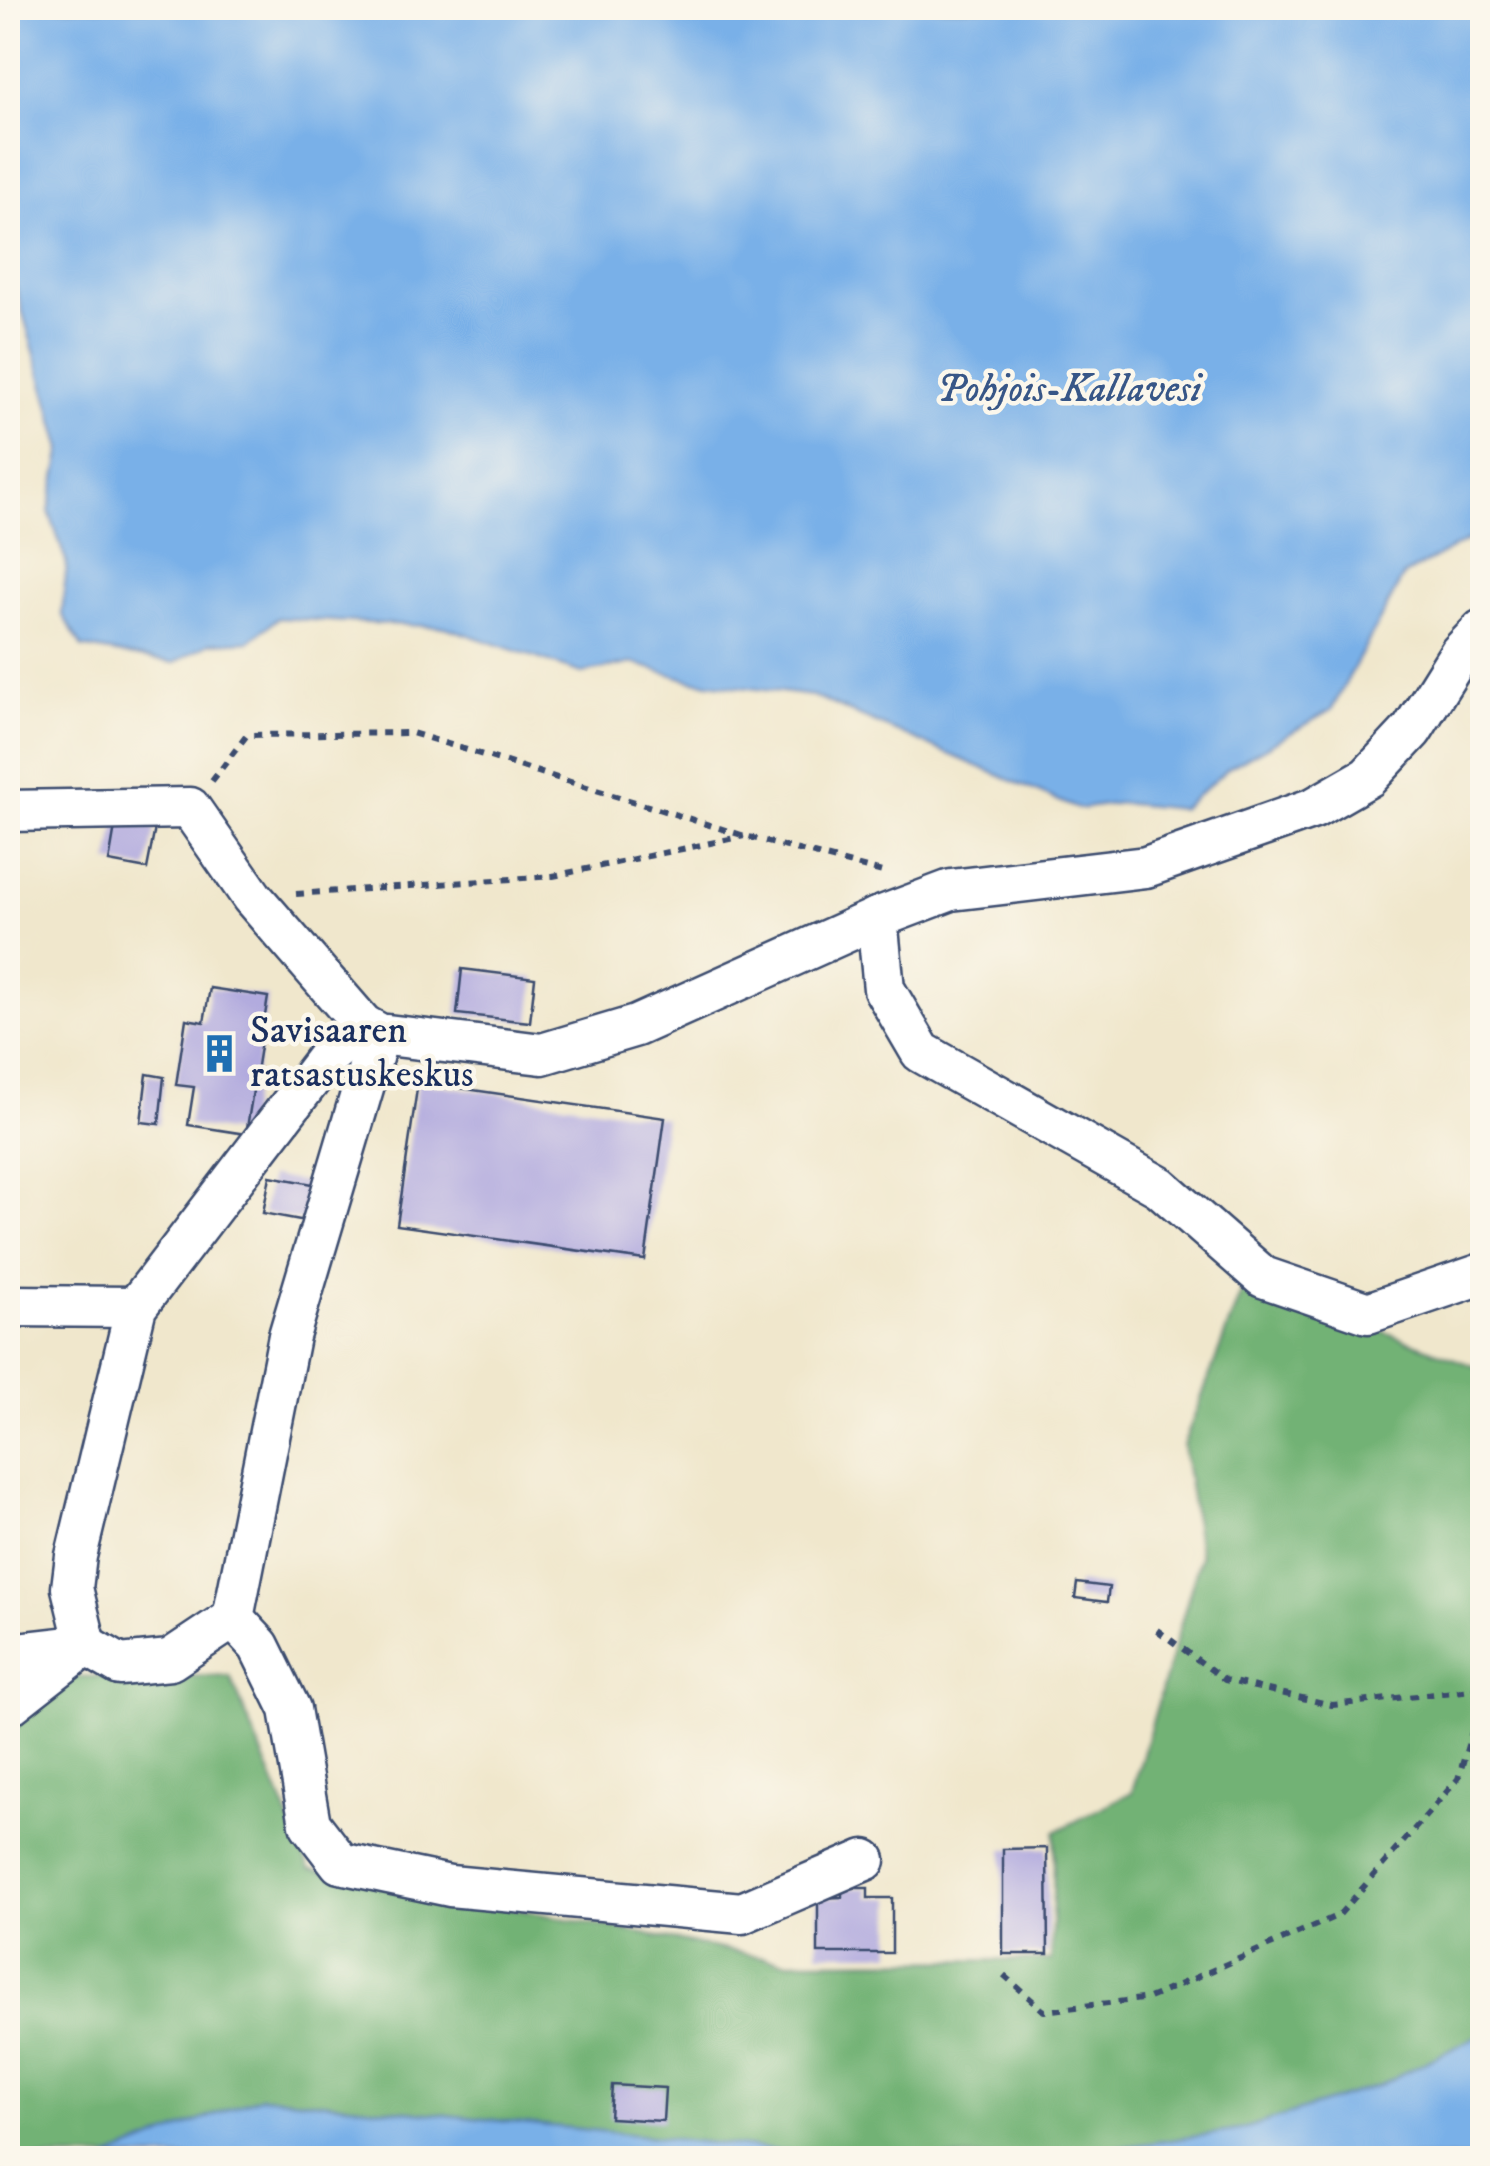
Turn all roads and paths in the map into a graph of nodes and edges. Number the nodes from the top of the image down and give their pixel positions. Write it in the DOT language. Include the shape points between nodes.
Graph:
graph roads {
  1 [pos="1482,630"];
  2 [pos="190,808"];
  3 [pos="8,810"];
  4 [pos="745,836"];
  5 [pos="894,875"];
  6 [pos="252,897"];
  7 [pos="877,918"];
  8 [pos="371,1030"];
  9 [pos="1482,1274"];
  10 [pos="8,1306"];
  11 [pos="136,1308"];
  12 [pos="232,1618"];
  13 [pos="1158,1630"];
  14 [pos="86,1646"];
  15 [pos="8,1654"];
  16 [pos="1482,1688"];
  17 [pos="1482,1698"];
  18 [pos="8,1706"];
  19 [pos="865,1860"];
  20 [pos="1004,1975"];
  1 -- 7 [label="street" via="1412,730 1368,778 1314,808 1146,867 950,890"];
  2 -- 3 [label="street"];
  2 -- 4 [label="path" via="248,735 412,733"];
  2 -- 6 [label="street"];
  4 -- 5 [label="path"];
  4 -- 6 [label="path" via="553,876"];
  6 -- 8 [label="street"];
  7 -- 8 [label="street" via="636,1026 542,1054"];
  7 -- 9 [label="street" via="884,989 921,1052 1160,1187 1262,1276 1368,1313"];
  8 -- 11 [label="street" via="328,1056"];
  8 -- 12 [label="street" via="289,1336"];
  10 -- 11 [label="street"];
  11 -- 14 [label="street" via="76,1556 72,1588"];
  12 -- 14 [label="street" via="170,1660 120,1665"];
  12 -- 19 [label="street" via="259,1646 290,1709 310,1824 340,1863 450,1886 742,1913"];
  13 -- 16 [label="path" via="1225,1680 1332,1705"];
  14 -- 15 [label="street"];
  14 -- 18 [label="street"];
  17 -- 20 [label="path" via="1458,1778 1339,1915 1149,1998 1044,2011"];
}
